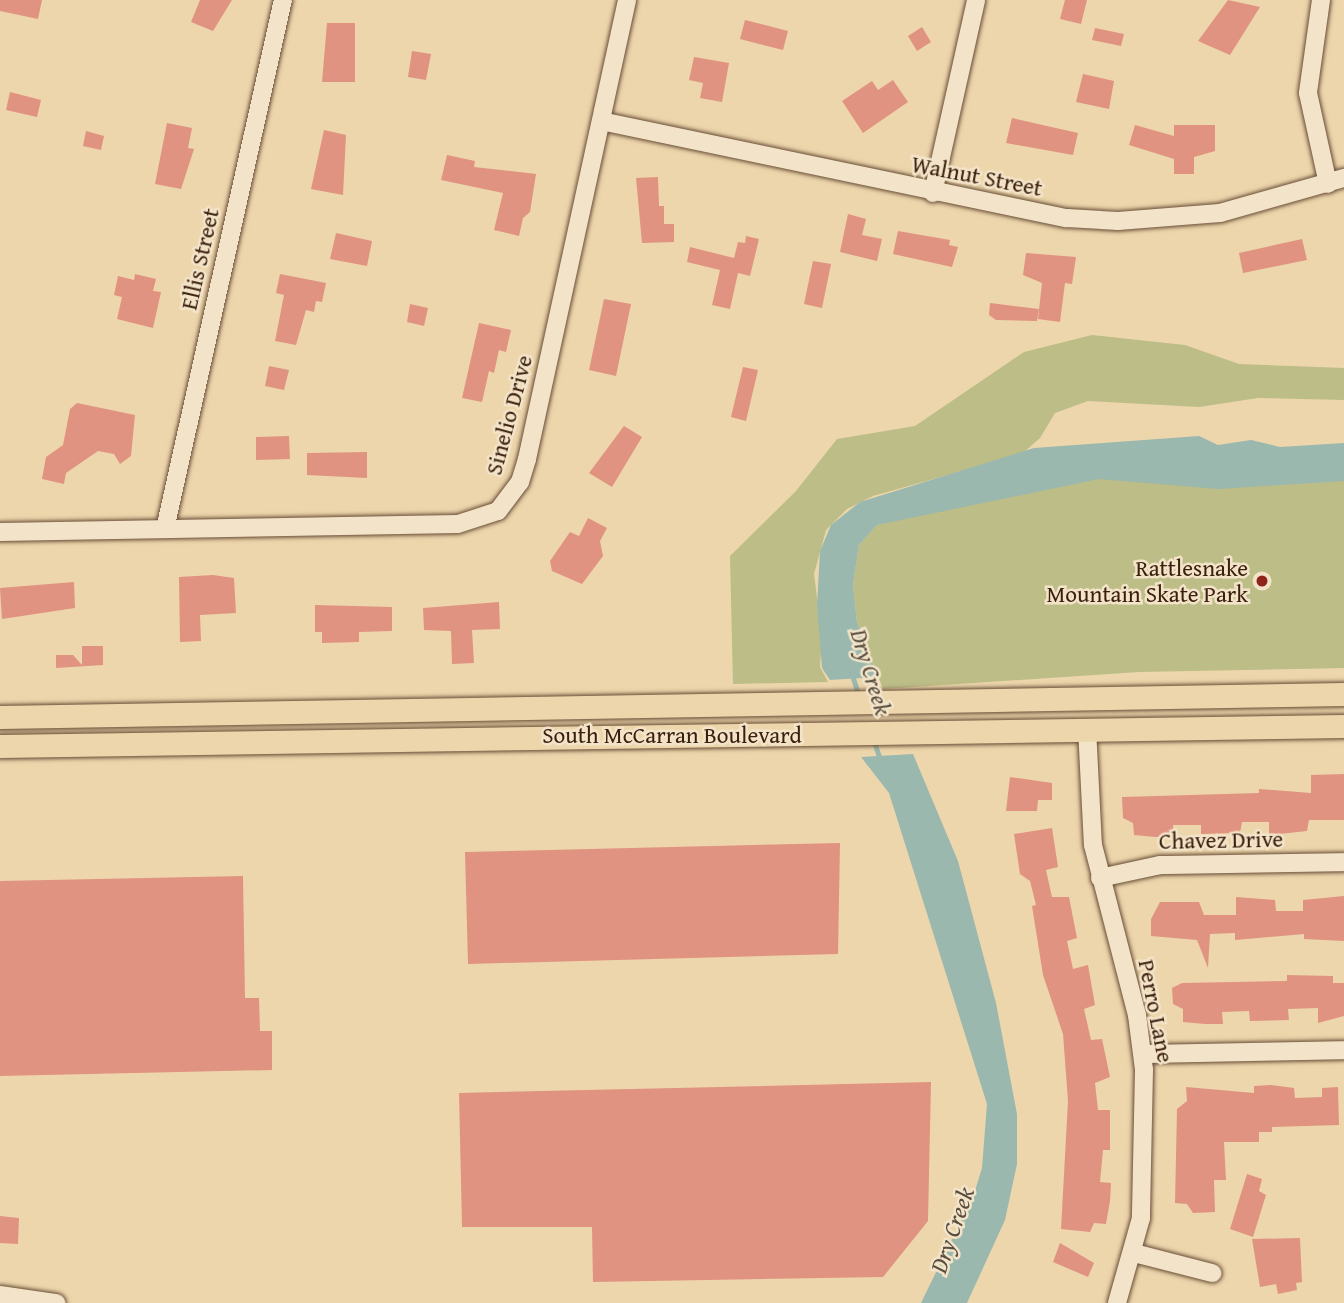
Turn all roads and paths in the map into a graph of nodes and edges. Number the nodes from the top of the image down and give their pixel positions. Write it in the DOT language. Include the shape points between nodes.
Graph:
graph roads {
  1 [pos="283,0"];
  2 [pos="627,0"];
  3 [pos="976,0"];
  4 [pos="1321,0"];
  5 [pos="601,121"];
  6 [pos="1336,181"];
  7 [pos="933,192"];
  8 [pos="165,529"];
  9 [pos="0,532"];
  10 [pos="1344,694"];
  11 [pos="0,716"];
  12 [pos="1344,726"];
  13 [pos="1087,728"];
  14 [pos="0,746"];
  15 [pos="1344,862"];
  16 [pos="1100,878"];
  17 [pos="1344,1050"];
  18 [pos="1143,1054"];
  19 [pos="1134,1253"];
  20 [pos="1212,1273"];
  21 [pos="0,1295"];
  22 [pos="56,1303"];
  23 [pos="1117,1303"];
  1 -- 8 [label="street, Ellis Street"];
  2 -- 5 [label="street, Sinelio Drive"];
  3 -- 7 [label="street"];
  4 -- 6 [label="street" via="1308,93"];
  5 -- 7 [label="street, Walnut Street"];
  5 -- 8 [label="street, Sinelio Drive" via="527,459 520,482 498,512 458,524"];
  6 -- 7 [label="street, Walnut Street" via="1220,214 1118,221 1018,211"];
  8 -- 9 [label="street, Sinelio Drive"];
  10 -- 11 [label="main road, South McCarran Boulevard" via="839,706"];
  12 -- 13 [label="main road, South McCarran Boulevard"];
  13 -- 14 [label="main road, South McCarran Boulevard"];
  13 -- 16 [label="street, Perro Lane" via="1087,804"];
  15 -- 16 [label="street, Chavez Drive" via="1160,865"];
  16 -- 18 [label="street, Perro Lane"];
  17 -- 18 [label="street"];
  18 -- 19 [label="street, Perro Lane" via="1144,1184"];
  19 -- 20 [label="street"];
  19 -- 23 [label="street, Perro Lane"];
  21 -- 22 [label="street"];
}
